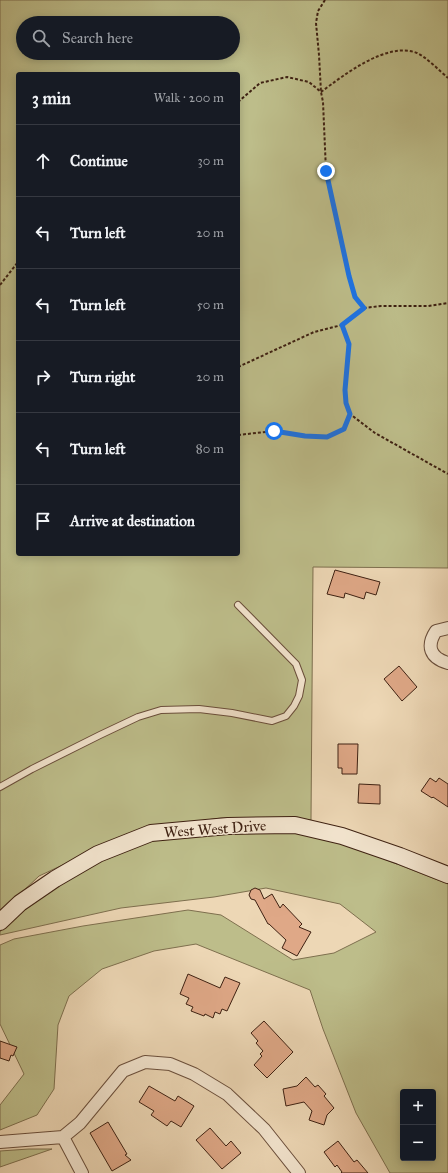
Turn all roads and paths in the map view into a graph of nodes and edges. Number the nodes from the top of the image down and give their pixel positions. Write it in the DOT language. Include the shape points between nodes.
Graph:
graph roads {
  1 [pos="325,0"];
  2 [pos="448,78"];
  3 [pos="321,92"];
  4 [pos="240,100"];
  5 [pos="16,265"];
  6 [pos="0,285"];
  7 [pos="448,303"];
  8 [pos="364,308"];
  9 [pos="342,325"];
  10 [pos="240,366"];
  11 [pos="350,414"];
  12 [pos="240,435"];
  13 [pos="448,474"];
  14 [pos="238,605"];
  15 [pos="448,628"];
  16 [pos="448,663"];
  17 [pos="0,787"];
  18 [pos="448,875"];
  19 [pos="0,922"];
  20 [pos="63,1137"];
  21 [pos="0,1142"];
  22 [pos="82,1173"];
  23 [pos="299,1173"];
  1 -- 3 [label="path" via="318,11 316,23"];
  2 -- 3 [label="path" via="417,53 399,50 379,56 352,70"];
  3 -- 4 [label="path" via="309,82 287,77 260,83"];
  3 -- 8 [label="path" via="326,171 349,276 355,297"];
  5 -- 6 [label="path"];
  7 -- 8 [label="path"];
  8 -- 9 [label="path"];
  9 -- 10 [label="path" via="314,332"];
  9 -- 11 [label="path" via="349,344 345,390"];
  11 -- 12 [label="path" via="344,429 327,437 274,431"];
  11 -- 13 [label="path" via="375,433"];
  14 -- 17 [label="lane" via="296,664 302,680 299,696 286,716 272,721 199,709 161,710 138,717 100,735"];
  15 -- 16 [label="street" via="436,630 430,646 432,654"];
  18 -- 19 [label="street, West West Drive" via="342,836 296,824 228,826 151,833 98,854 61,875 20,903"];
  20 -- 21 [label="street"];
  20 -- 22 [label="street"];
  20 -- 23 [label="street" via="80,1123 123,1071 146,1062 170,1064 194,1074 226,1094 264,1129"];
}
